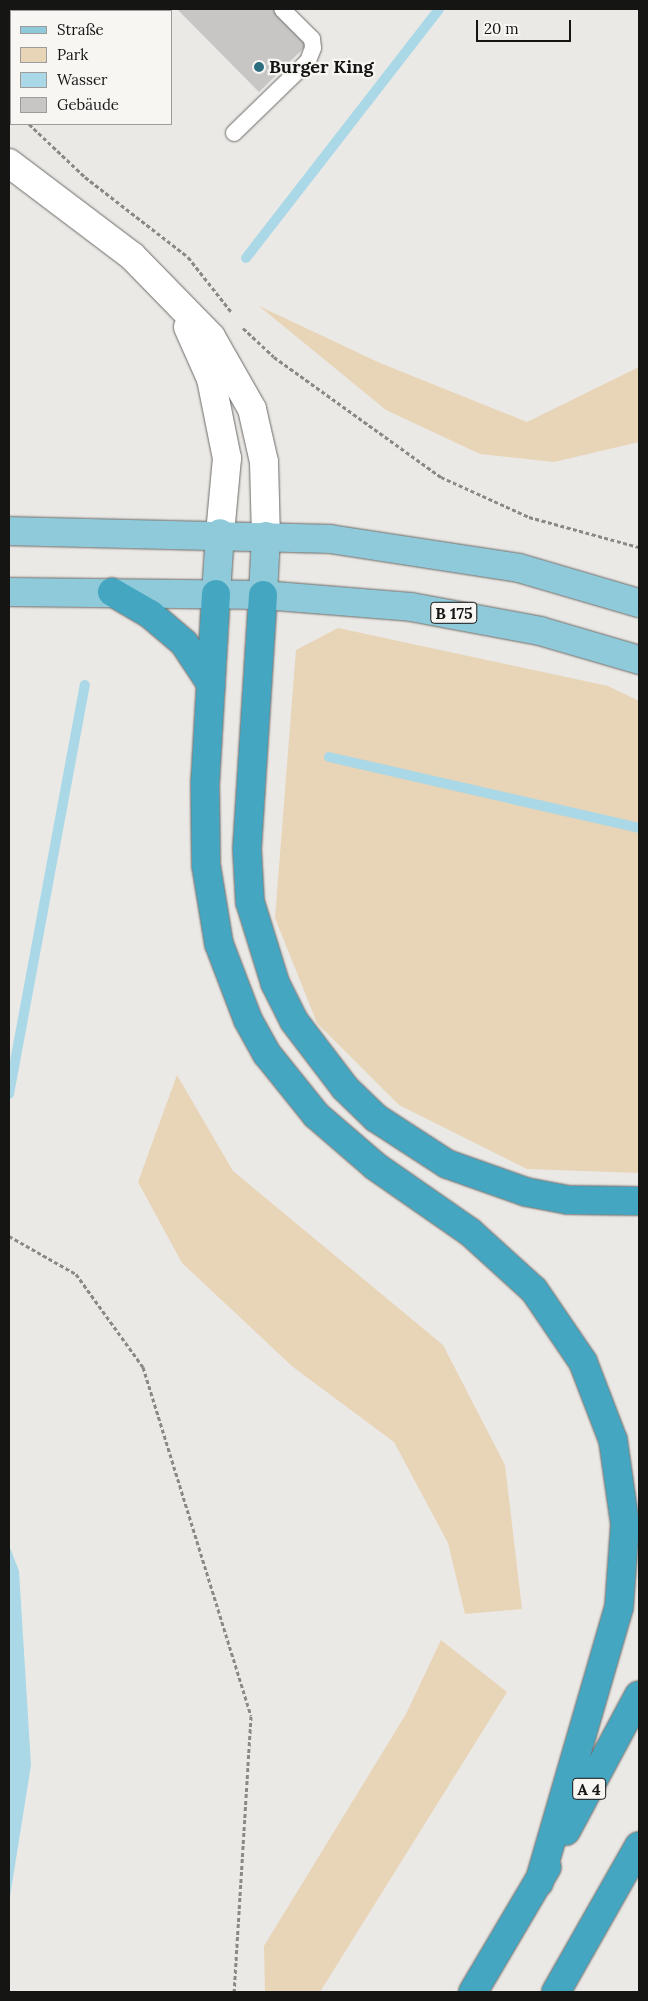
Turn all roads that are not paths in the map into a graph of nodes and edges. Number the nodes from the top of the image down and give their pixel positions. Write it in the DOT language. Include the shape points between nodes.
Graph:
graph roads {
  1 [pos="282,9"];
  2 [pos="234,132"];
  3 [pos="9,163"];
  4 [pos="176,303"];
  5 [pos="9,531"];
  6 [pos="220,533"];
  7 [pos="266,536"];
  8 [pos="9,592"];
  9 [pos="112,592"];
  10 [pos="216,594"];
  11 [pos="263,596"];
  12 [pos="639,603"];
  13 [pos="639,660"];
  14 [pos="211,684"];
  15 [pos="639,1201"];
  16 [pos="639,1695"];
  17 [pos="639,1846"];
  18 [pos="538,1883"];
  19 [pos="473,1992"];
  20 [pos="556,1992"];
  1 -- 2 [label="lane" via="312,39 313,48 308,62"];
  3 -- 4 [label="street" via="132,256"];
  4 -- 6 [label="street" via="211,379 221,419 227,458"];
  4 -- 7 [label="street" via="211,337 252,409 264,462"];
  5 -- 6 [label="main road"];
  6 -- 7 [label="main road"];
  6 -- 10 [label="main road"];
  7 -- 11 [label="main road"];
  7 -- 12 [label="main road" via="442,553 520,568"];
  8 -- 9 [label="main road, B 175"];
  9 -- 10 [label="main road, B 175"];
  9 -- 14 [label="highway" via="150,614 184,643"];
  10 -- 11 [label="main road, B 175"];
  10 -- 14 [label="highway"];
  11 -- 13 [label="main road, B 175" via="401,606 476,617"];
  11 -- 15 [label="highway" via="247,850 250,902 275,983 294,1021 351,1094 410,1143 447,1164 526,1192 568,1200"];
  14 -- 18 [label="highway" via="205,783 210,905 229,975 248,1020 290,1086 344,1142 470,1232 534,1290 583,1362 613,1440 625,1524 619,1608"];
  16 -- 18 [label="highway, A 4"];
  17 -- 20 [label="highway"];
  18 -- 19 [label="highway, A 4"];
}
